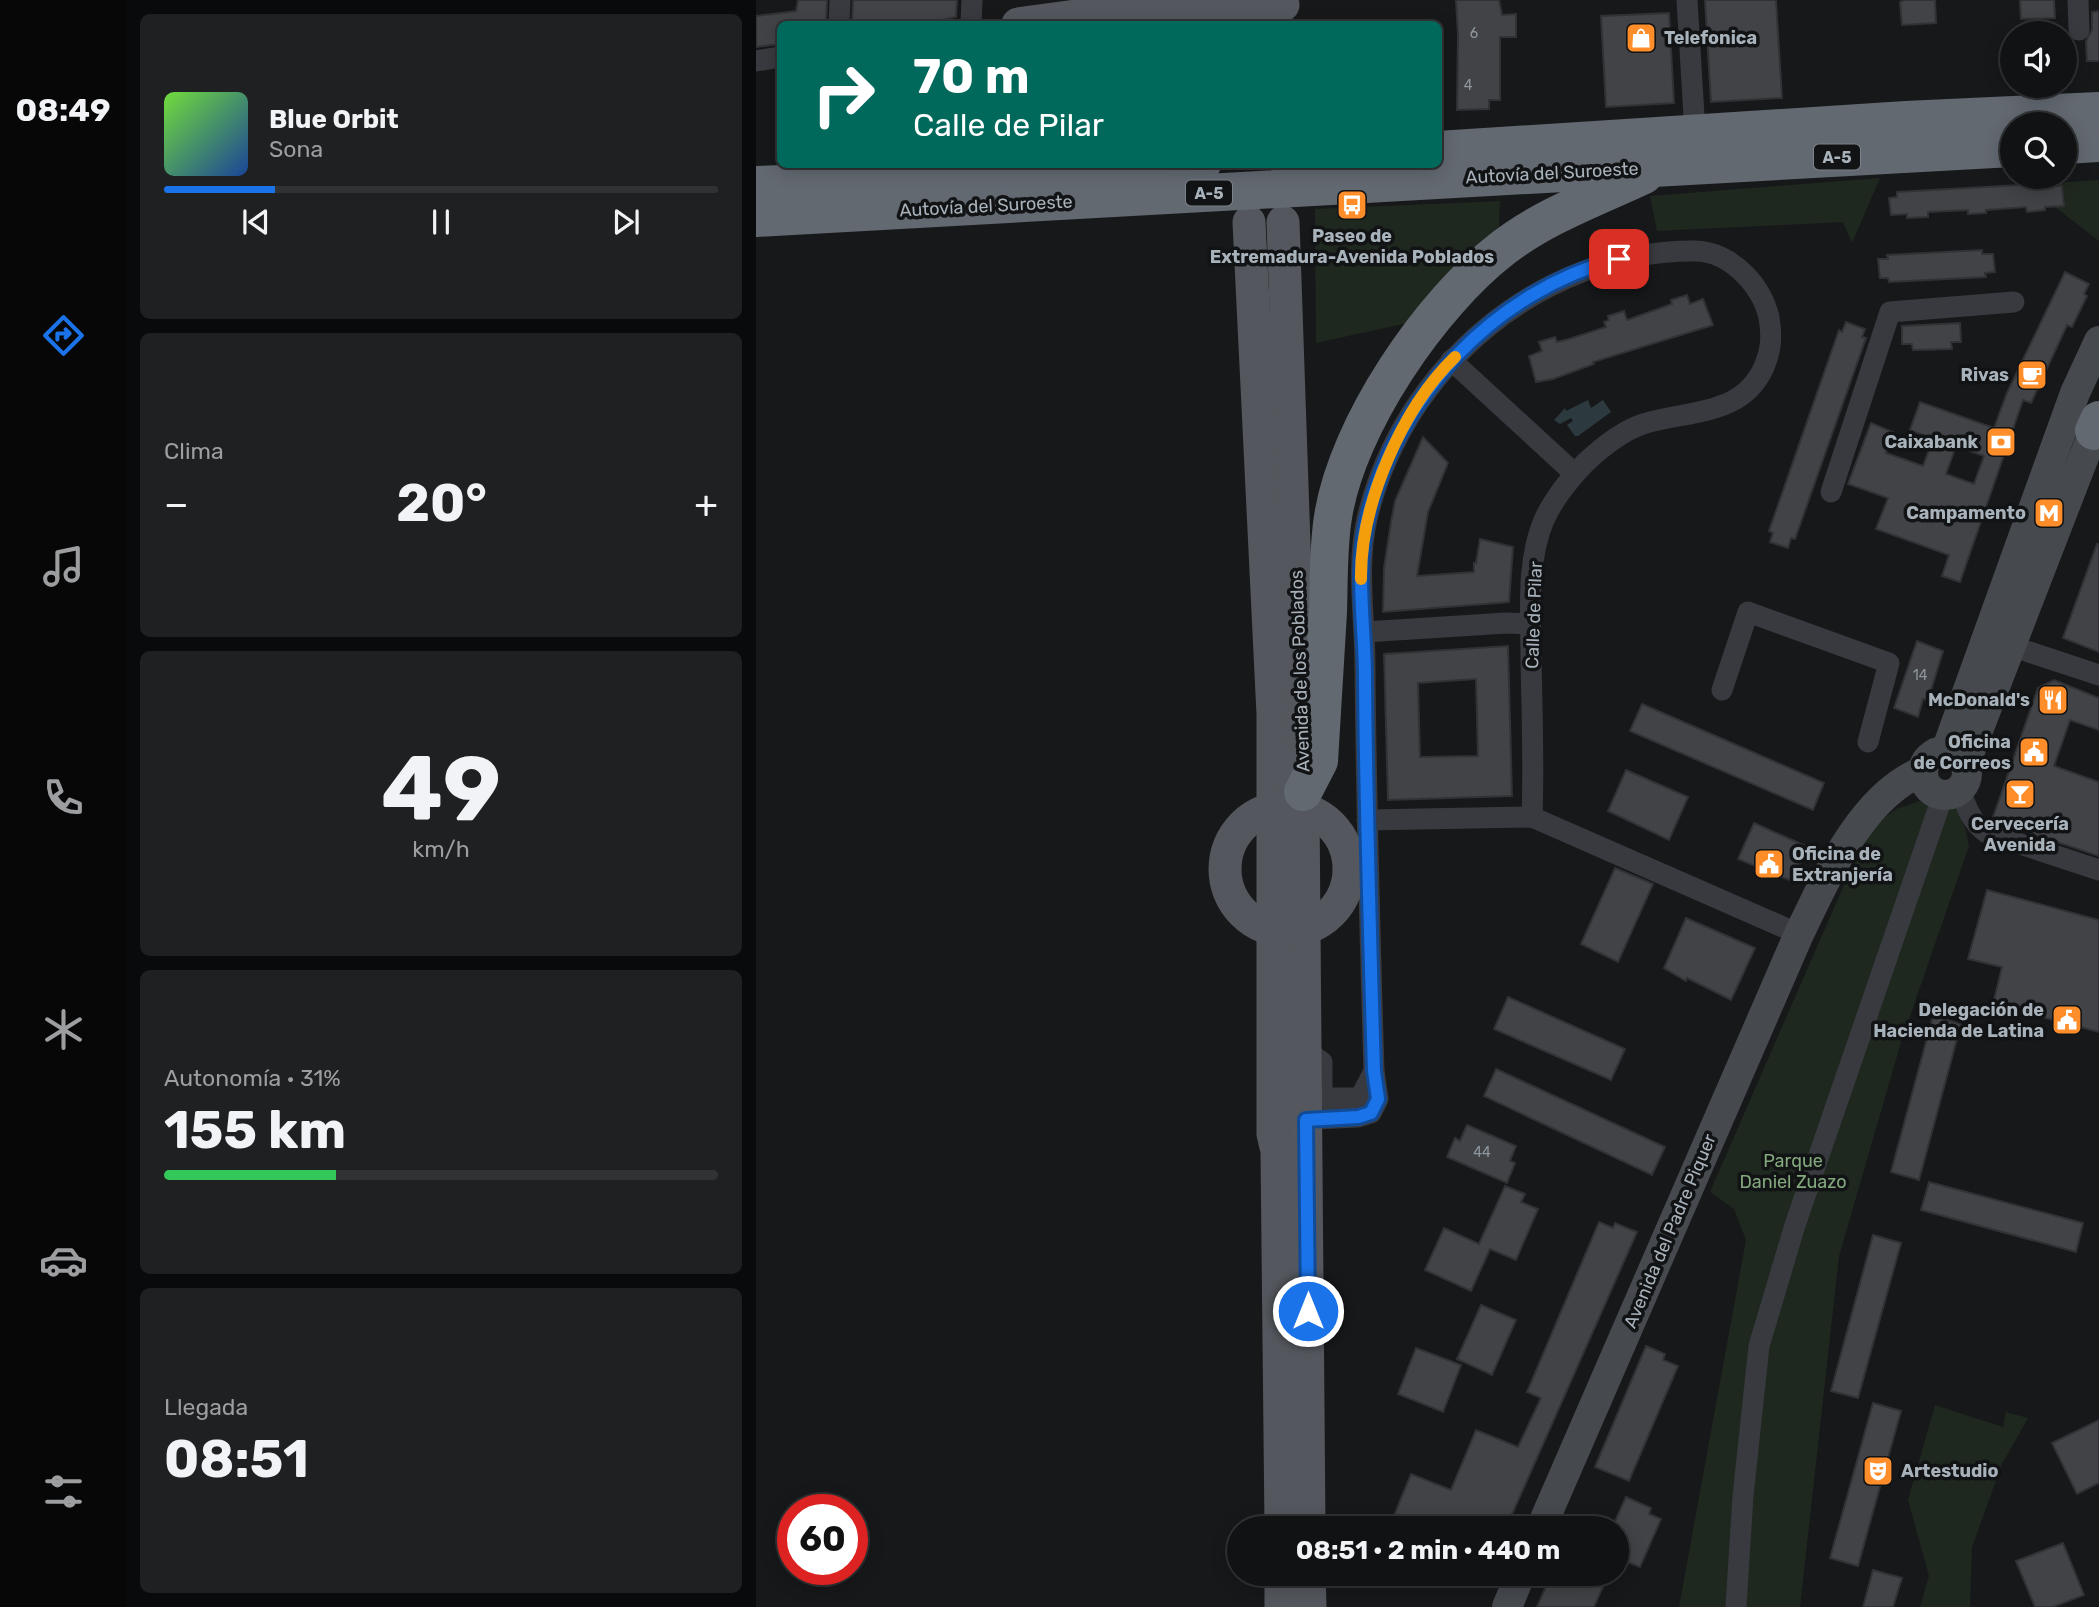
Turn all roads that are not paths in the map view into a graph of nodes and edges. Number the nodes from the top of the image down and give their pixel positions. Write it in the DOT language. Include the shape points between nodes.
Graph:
graph roads {
  1 [pos="840,0"];
  2 [pos="972,0"];
  3 [pos="1687,0"];
  4 [pos="2078,0"];
  5 [pos="1111,6"];
  6 [pos="1269,11"];
  7 [pos="1203,14"];
  8 [pos="839,21"];
  9 [pos="971,21"];
  10 [pos="1034,21"];
  11 [pos="1171,21"];
  12 [pos="2079,30"];
  13 [pos="777,58"];
  14 [pos="756,61"];
  15 [pos="2099,111"];
  16 [pos="1693,116"];
  17 [pos="2099,143"];
  18 [pos="2077,144"];
  19 [pos="1442,149"];
  20 [pos="2000,149"];
  21 [pos="1662,167"];
  22 [pos="907,168"];
  23 [pos="1072,168"];
  24 [pos="1040,169"];
  25 [pos="880,179"];
  26 [pos="756,185"];
  27 [pos="756,218"];
  28 [pos="1249,222"];
  29 [pos="1283,222"];
  30 [pos="2014,302"];
  31 [pos="2099,341"];
  32 [pos="1451,360"];
  33 [pos="2089,428"];
  34 [pos="1575,474"];
  35 [pos="1831,492"];
  36 [pos="1530,624"];
  37 [pos="1365,632"];
  38 [pos="2011,646"];
  39 [pos="2099,675"];
  40 [pos="1722,690"];
  41 [pos="1868,742"];
  42 [pos="1954,775"];
  43 [pos="1293,803"];
  44 [pos="1532,817"];
  45 [pos="1367,820"];
  46 [pos="2099,870"];
  47 [pos="1289,929"];
  48 [pos="1799,934"];
  49 [pos="1272,965"];
  50 [pos="1306,1051"];
  51 [pos="1374,1071"];
  52 [pos="1306,1120"];
  53 [pos="1281,1516"];
  54 [pos="1309,1516"];
  55 [pos="1546,1516"];
  56 [pos="1281,1586"];
  57 [pos="1309,1586"];
  58 [pos="1516,1586"];
  59 [pos="1281,1607"];
  60 [pos="1310,1607"];
  61 [pos="1507,1607"];
  62 [pos="1736,1607"];
  1 -- 8 [label="street"];
  2 -- 9 [label="street"];
  3 -- 16 [label="street"];
  4 -- 12 [label="street"];
  5 -- 7 [label="main road"];
  5 -- 10 [label="main road"];
  6 -- 7 [label="main road"];
  7 -- 11 [label="main road"];
  13 -- 14 [label="street"];
  15 -- 19 [label="highway, Autovía del Suroeste / A-5"];
  17 -- 18 [label="highway"];
  20 -- 21 [label="highway, Autovía del Suroeste / A-5"];
  21 -- 27 [label="highway, Autovía del Suroeste / A-5"];
  21 -- 43 [label="highway" via="1554,217 1503,248 1419,337 1377,398 1348,460 1333,517 1319,761"];
  22 -- 25 [label="highway"];
  23 -- 24 [label="highway, Autovía del Suroeste / A-5"];
  24 -- 25 [label="highway, Autovía del Suroeste / A-5"];
  25 -- 26 [label="highway, Autovía del Suroeste / A-5"];
  28 -- 43 [label="main road, Avenida de los Poblados" via="1270,618"];
  29 -- 43 [label="main road, Avenida de los Poblados"];
  30 -- 35 [label="street" via="1890,312"];
  31 -- 33 [label="street"];
  32 -- 34 [label="street"];
  32 -- 34 [label="street, Calle de Pilar" via="1531,295 1600,264 1657,250 1710,251 1742,271 1770,319 1771,350 1758,380 1720,408 1640,424 1611,441"];
  32 -- 37 [label="street, Calle de Pilar" via="1412,415 1380,473 1361,561"];
  33 -- 38 [label="street"];
  33 -- 42 [label="street"];
  34 -- 36 [label="street, Calle de Pilar" via="1544,519"];
  36 -- 37 [label="street"];
  36 -- 44 [label="street, Calle de Pilar"];
  37 -- 45 [label="street, Calle de Pilar"];
  38 -- 39 [label="street"];
  38 -- 42 [label="street"];
  40 -- 41 [label="street" via="1748,612 1889,663"];
  42 -- 46 [label="street" via="1966,807 1987,833"];
  42 -- 48 [label="street, Avenida del Padre Piquer" via="1935,793 1925,784 1923,771 1905,778 1882,799 1829,872"];
  42 -- 62 [label="street" via="1795,1225 1759,1346"];
  43 -- 47 [label="main road, Avenida de los Poblados"];
  43 -- 47 [label="main road" via="1334,829 1345,846 1349,866 1347,886 1324,920"];
  43 -- 47 [label="main road" via="1258,814 1241,826 1230,843 1225,864 1226,884 1234,903 1248,918"];
  44 -- 45 [label="street"];
  44 -- 48 [label="street"];
  45 -- 51 [label="street, Calle de Pilar"];
  47 -- 49 [label="main road, Avenida de los Poblados"];
  47 -- 50 [label="main road, Avenida de los Poblados"];
  48 -- 55 [label="street, Avenida del Padre Piquer"];
  49 -- 52 [label="street, Avenida de los Poblados" via="1282,1011 1285,1104 1291,1120"];
  49 -- 53 [label="main road, Avenida de los Poblados"];
  50 -- 51 [label="street" via="1322,1062 1326,1098 1360,1098"];
  50 -- 52 [label="main road, Avenida de los Poblados"];
  51 -- 52 [label="street, Calle de Pilar" via="1378,1099 1371,1113"];
  52 -- 54 [label="main road, Avenida de los Poblados"];
  56 -- 59 [label="main road"];
  57 -- 60 [label="main road"];
  58 -- 61 [label="street"];
}
